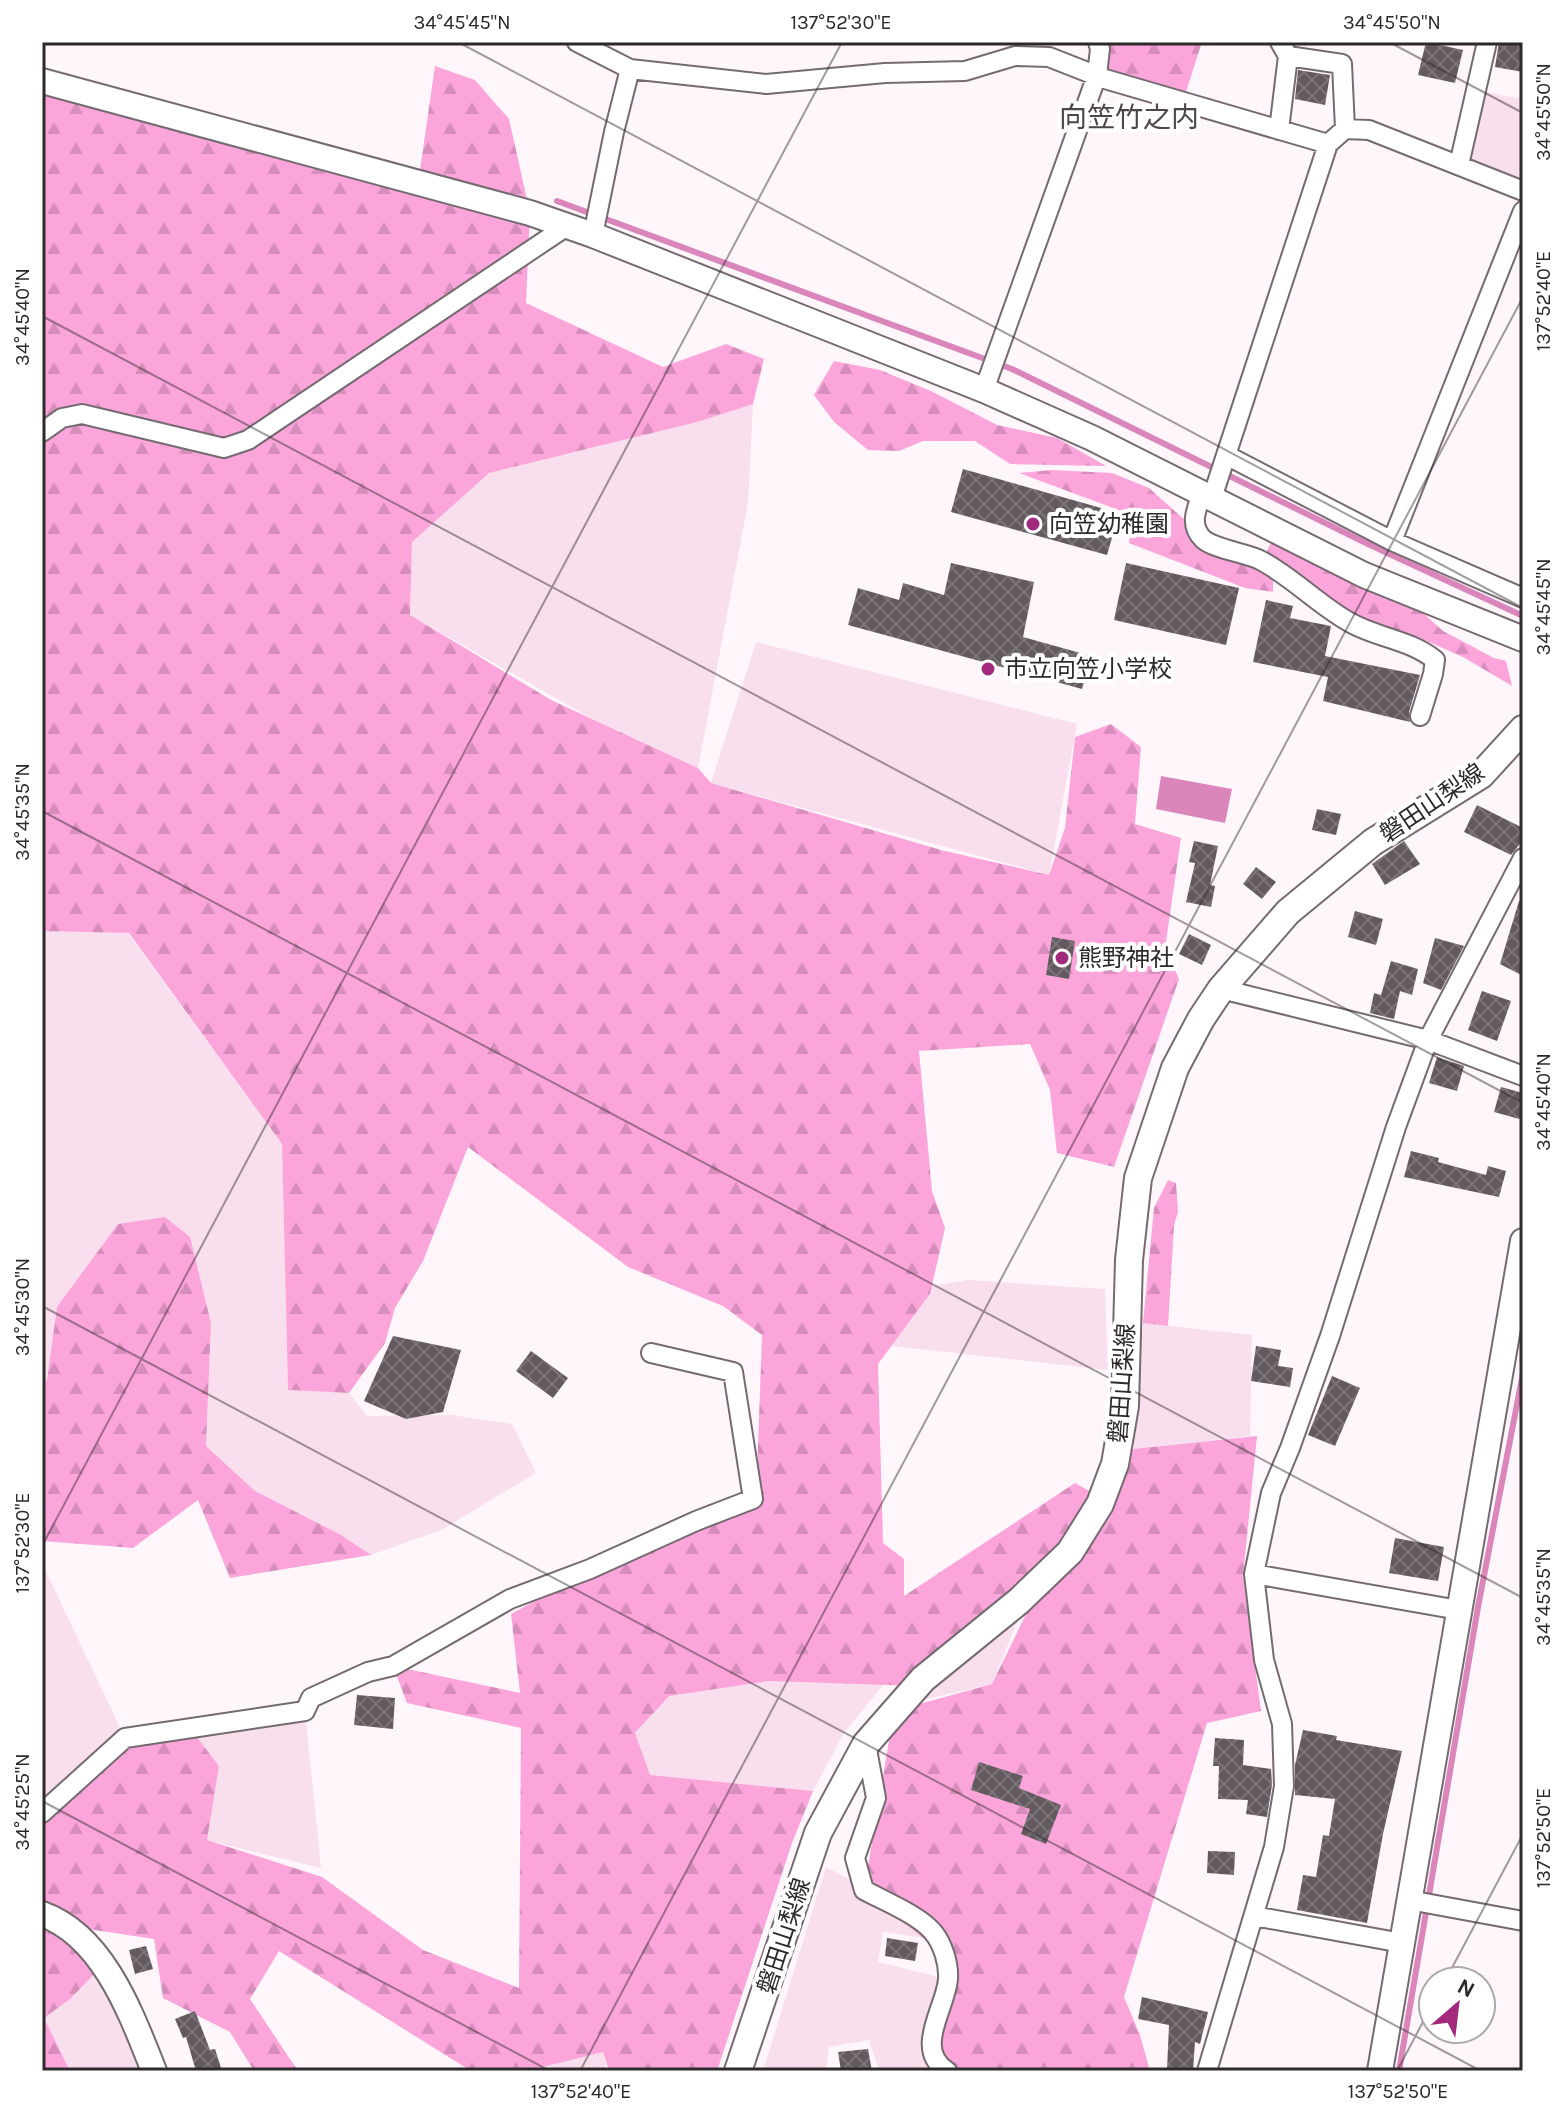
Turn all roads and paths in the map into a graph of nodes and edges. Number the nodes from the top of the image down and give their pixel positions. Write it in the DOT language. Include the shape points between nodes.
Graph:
graph roads {
  1 [pos="577,42"];
  2 [pos="1098,42"];
  3 [pos="1487,42"];
  4 [pos="1284,49"];
  5 [pos="630,69"];
  6 [pos="1097,75"];
  7 [pos="42,81"];
  8 [pos="1345,129"];
  9 [pos="1279,130"];
  10 [pos="1328,144"];
  11 [pos="1459,165"];
  12 [pos="1523,191"];
  13 [pos="1523,211"];
  14 [pos="567,226"];
  15 [pos="593,235"];
  16 [pos="984,390"];
  17 [pos="42,432"];
  18 [pos="1226,455"];
  19 [pos="1207,496"];
  20 [pos="1392,541"];
  21 [pos="1523,598"];
  22 [pos="1523,639"];
  23 [pos="1420,716"];
  24 [pos="1523,729"];
  25 [pos="1523,858"];
  26 [pos="1221,989"];
  27 [pos="1428,1040"];
  28 [pos="1523,1076"];
  29 [pos="1523,1241"];
  30 [pos="1517,1307"];
  31 [pos="651,1353"];
  32 [pos="1254,1574"];
  33 [pos="1459,1610"];
  34 [pos="866,1744"];
  35 [pos="42,1813"];
  36 [pos="1409,1900"];
  37 [pos="42,1914"];
  38 [pos="1254,1916"];
  39 [pos="1523,1921"];
  40 [pos="1402,1943"];
  41 [pos="154,2071"];
  42 [pos="738,2071"];
  43 [pos="947,2071"];
  44 [pos="1207,2071"];
  45 [pos="1380,2071"];
  1 -- 5 [label="street"];
  2 -- 6 [label="street"];
  3 -- 11 [label="street"];
  4 -- 8 [label="street" via="1342,64"];
  4 -- 9 [label="street"];
  5 -- 6 [label="street" via="766,84 965,71 1015,56 1049,57"];
  5 -- 15 [label="street"];
  6 -- 9 [label="street"];
  6 -- 16 [label="street"];
  7 -- 14 [label="street"];
  8 -- 10 [label="street"];
  8 -- 11 [label="street" via="1369,130"];
  9 -- 10 [label="street"];
  10 -- 18 [label="street"];
  11 -- 12 [label="street"];
  13 -- 20 [label="street"];
  14 -- 15 [label="street"];
  14 -- 17 [label="street" via="248,440 224,448 82,414 62,418"];
  15 -- 16 [label="street"];
  16 -- 19 [label="street"];
  18 -- 19 [label="street"];
  18 -- 20 [label="street"];
  19 -- 22 [label="street" via="1364,575"];
  19 -- 23 [label="street" via="1194,516 1205,541 1257,559 1353,625 1423,650 1435,660"];
  20 -- 21 [label="street"];
  24 -- 26 [label="main road, 磐田山梨線" via="1481,775 1373,842 1288,912"];
  25 -- 27 [label="street"];
  26 -- 27 [label="street"];
  26 -- 34 [label="main road, 磐田山梨線" via="1175,1068 1138,1178 1129,1260 1125,1406 1115,1464 1100,1504 1070,1552 923,1679"];
  27 -- 28 [label="street"];
  27 -- 32 [label="street" via="1330,1336 1271,1493"];
  29 -- 30 [label="street"];
  30 -- 33 [label="street"];
  31 -- 35 [label="street" via="733,1372 753,1499 510,1599 393,1666 311,1698 305,1711 125,1738"];
  32 -- 33 [label="street"];
  32 -- 38 [label="street" via="1264,1660 1282,1724 1284,1786"];
  33 -- 36 [label="street"];
  34 -- 42 [label="main road, 磐田山梨線" via="818,1833"];
  34 -- 43 [label="street" via="876,1798 855,1858 864,1890 933,1932 945,1956 948,1978 932,2044 938,2065"];
  36 -- 39 [label="street"];
  36 -- 40 [label="street"];
  37 -- 41 [label="street" via="70,1930 110,1973"];
  38 -- 40 [label="street"];
  38 -- 44 [label="street"];
  40 -- 45 [label="street"];
}
